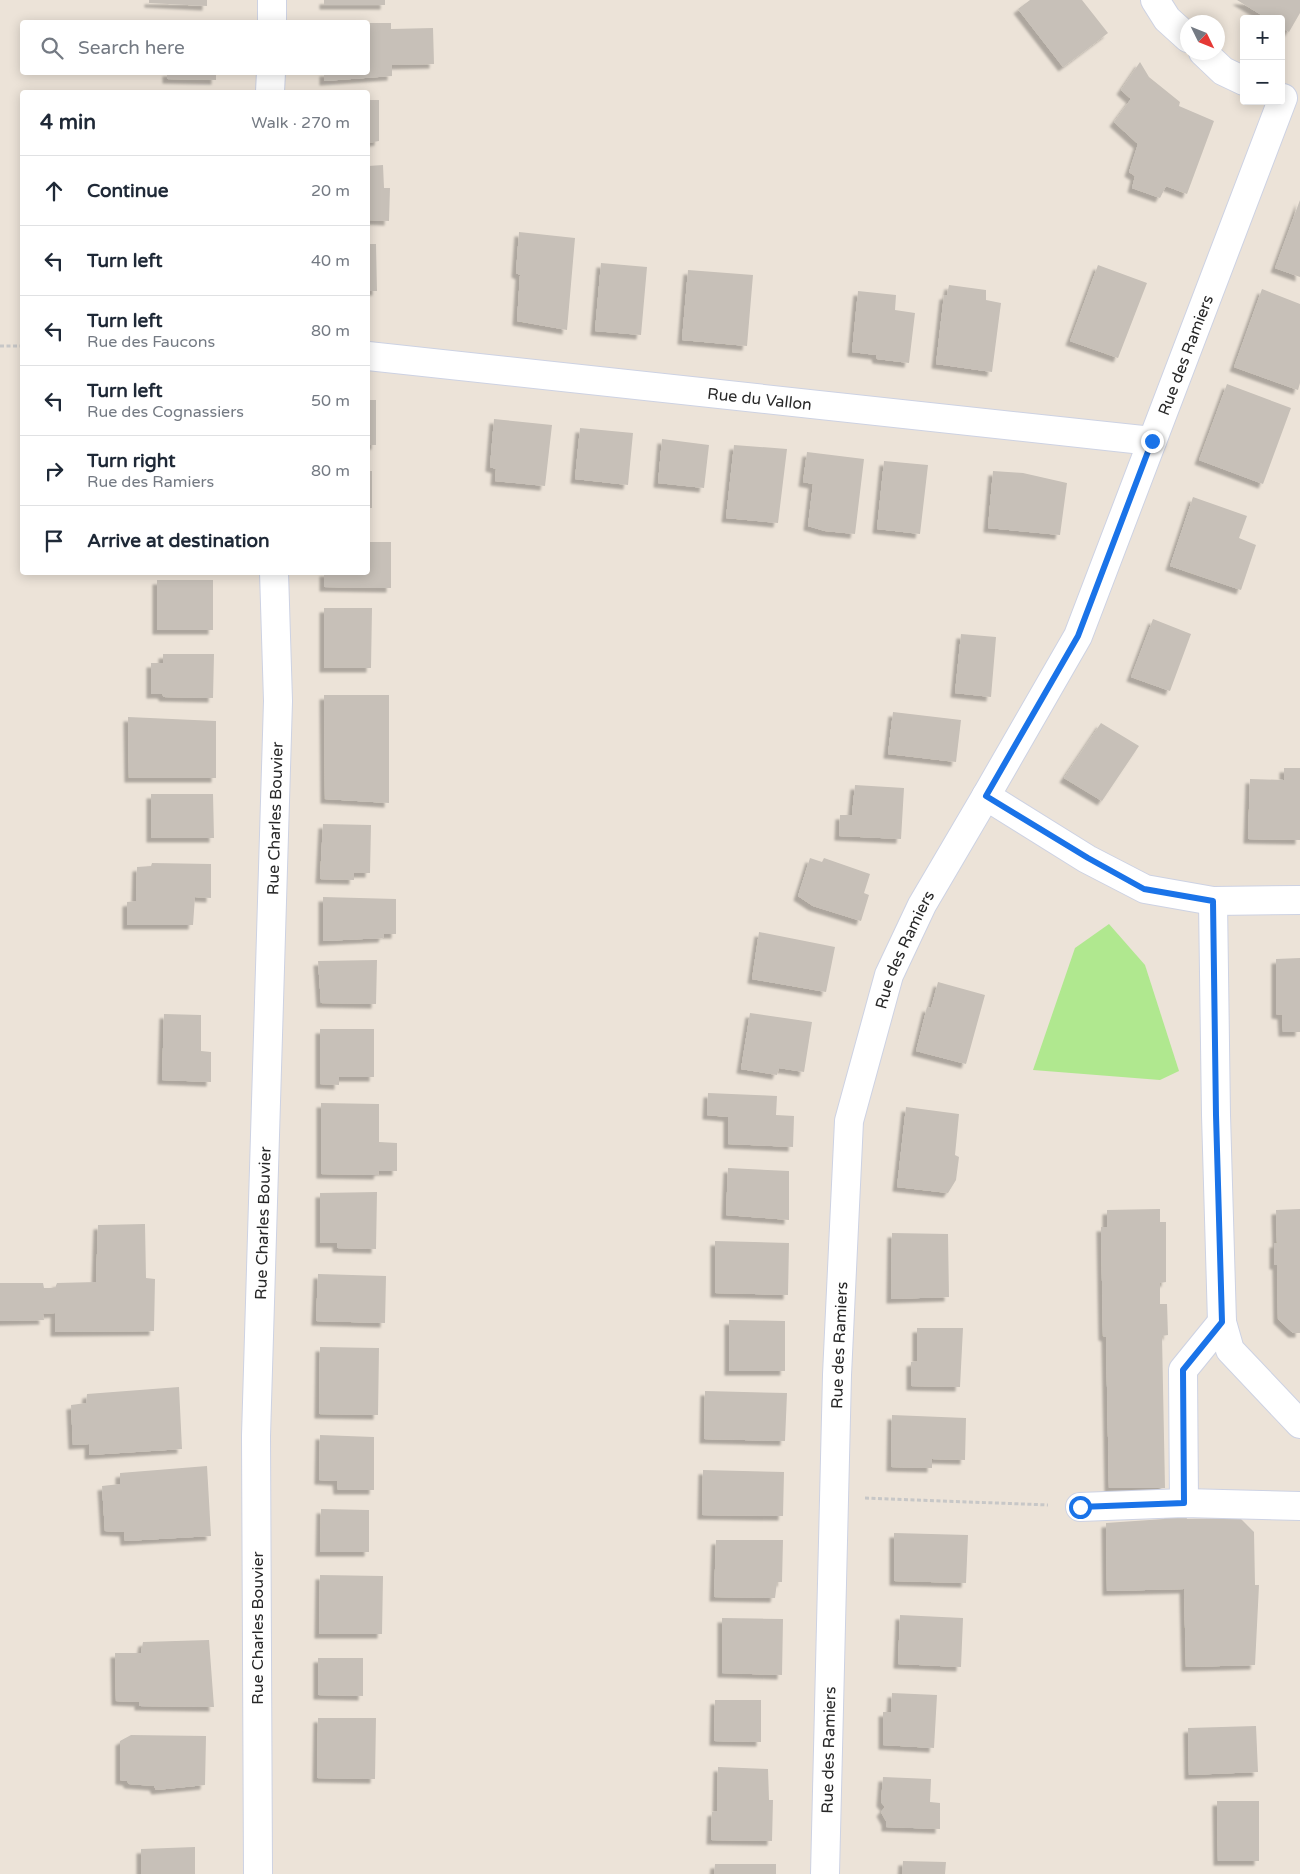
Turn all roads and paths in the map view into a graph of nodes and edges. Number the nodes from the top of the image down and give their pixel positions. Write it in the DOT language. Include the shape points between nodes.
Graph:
graph roads {
  1 [pos="272,0"];
  2 [pos="1154,0"];
  3 [pos="272,20"];
  4 [pos="1180,30"];
  5 [pos="1211,60"];
  6 [pos="271,75"];
  7 [pos="1240,79"];
  8 [pos="270,90"];
  9 [pos="1288,98"];
  10 [pos="0,346"];
  11 [pos="20,346"];
  12 [pos="370,356"];
  13 [pos="1152,441"];
  14 [pos="274,575"];
  15 [pos="986,796"];
  16 [pos="1300,900"];
  17 [pos="1213,901"];
  18 [pos="1222,1322"];
  19 [pos="1300,1424"];
  20 [pos="834,1497"];
  21 [pos="1184,1503"];
  22 [pos="1300,1506"];
  23 [pos="1080,1507"];
  24 [pos="258,1874"];
  25 [pos="825,1874"];
  1 -- 3 [label="street"];
  2 -- 4 [label="street"];
  5 -- 7 [label="street" via="1223,71"];
  6 -- 8 [label="street"];
  9 -- 13 [label="street, Rue des Ramiers"];
  10 -- 11 [label="path"];
  12 -- 13 [label="street, Rue du Vallon"];
  13 -- 15 [label="street, Rue des Ramiers" via="1078,636"];
  14 -- 24 [label="street, Rue Charles Bouvier" via="278,701 256,1436"];
  15 -- 17 [label="street" via="1144,889"];
  15 -- 20 [label="street, Rue des Ramiers" via="922,904 889,975 849,1121"];
  16 -- 17 [label="street"];
  17 -- 18 [label="street"];
  18 -- 19 [label="street" via="1230,1350"];
  18 -- 21 [label="street" via="1183,1370"];
  20 -- 23 [label="path"];
  20 -- 25 [label="street, Rue des Ramiers"];
  21 -- 22 [label="street"];
  21 -- 23 [label="street"];
}
